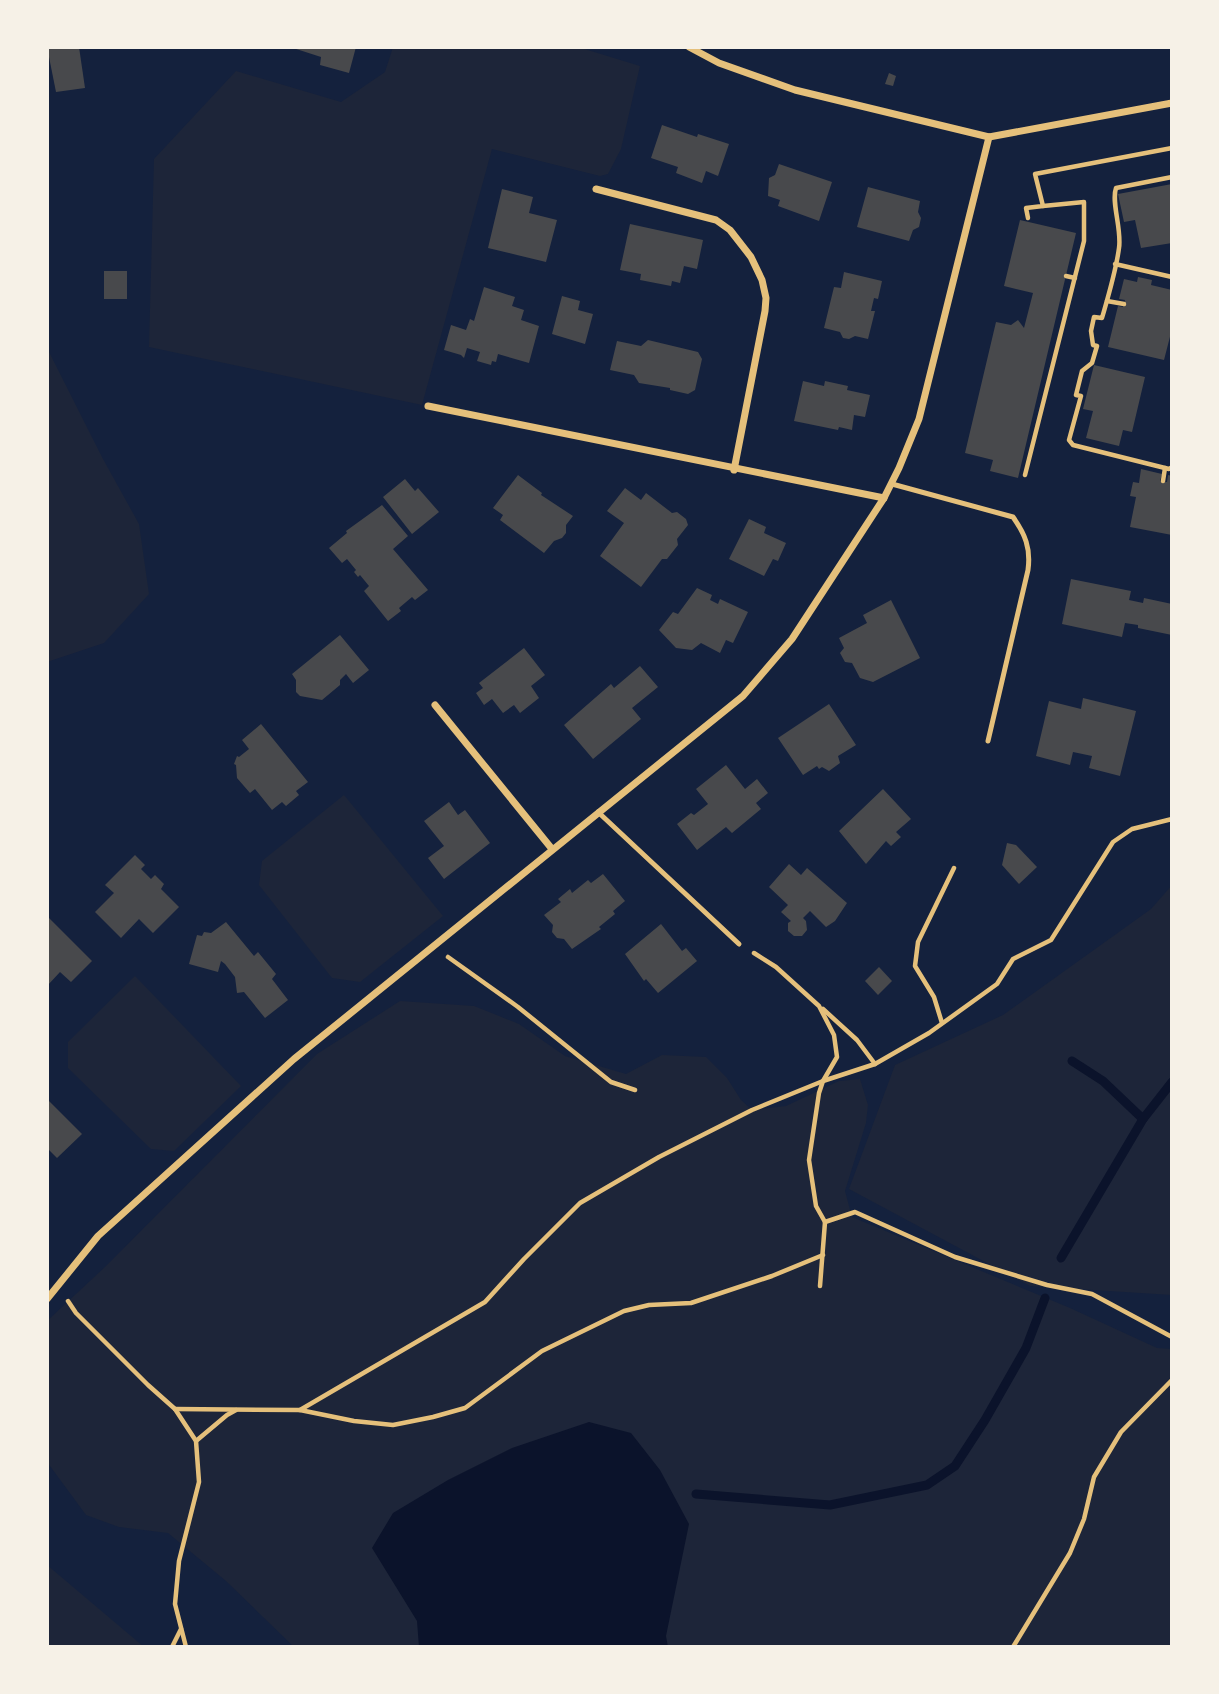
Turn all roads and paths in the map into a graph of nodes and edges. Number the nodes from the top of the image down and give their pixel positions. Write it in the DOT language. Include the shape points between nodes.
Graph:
graph roads {
  1 [pos="689,47"];
  2 [pos="1172,103"];
  3 [pos="989,137"];
  4 [pos="1172,148"];
  5 [pos="1172,177"];
  6 [pos="596,189"];
  7 [pos="1043,206"];
  8 [pos="1028,218"];
  9 [pos="1115,264"];
  10 [pos="1066,276"];
  11 [pos="1172,277"];
  12 [pos="1075,278"];
  13 [pos="1107,301"];
  14 [pos="1124,304"];
  15 [pos="1047,356"];
  16 [pos="1054,358"];
  17 [pos="428,406"];
  18 [pos="1026,443"];
  19 [pos="1033,445"];
  20 [pos="1169,467"];
  21 [pos="734,470"];
  22 [pos="1025,475"];
  23 [pos="1163,481"];
  24 [pos="892,484"];
  25 [pos="884,498"];
  26 [pos="435,705"];
  27 [pos="988,741"];
  28 [pos="598,812"];
  29 [pos="1172,819"];
  30 [pos="552,849"];
  31 [pos="954,868"];
  32 [pos="739,944"];
  33 [pos="434,946"];
  34 [pos="819,1006"];
  35 [pos="942,1023"];
  36 [pos="875,1064"];
  37 [pos="823,1081"];
  38 [pos="635,1090"];
  39 [pos="825,1222"];
  40 [pos="823,1255"];
  41 [pos="58,1285"];
  42 [pos="820,1286"];
  43 [pos="47,1299"];
  44 [pos="1172,1337"];
  45 [pos="1172,1380"];
  46 [pos="175,1409"];
  47 [pos="238,1409"];
  48 [pos="300,1410"];
  49 [pos="196,1441"];
  50 [pos="181,1627"];
  51 [pos="172,1647"];
  52 [pos="186,1647"];
  53 [pos="1013,1647"];
  1 -- 3 [label="street" via="719,63 795,90"];
  2 -- 3 [label="street"];
  3 -- 24 [label="street" via="919,419"];
  4 -- 7 [label="path" via="1035,174"];
  5 -- 9 [label="path" via="1152,185 1116,188 1120,247"];
  6 -- 21 [label="street" via="716,220 730,230 757,269 765,311"];
  7 -- 8 [label="path" via="1026,208"];
  7 -- 12 [label="path" via="1084,202 1084,242"];
  9 -- 11 [label="path"];
  9 -- 13 [label="path"];
  10 -- 12 [label="path"];
  12 -- 16 [label="path"];
  13 -- 14 [label="path"];
  13 -- 20 [label="path" via="1102,318 1094,317 1091,340 1097,346 1091,363 1082,371 1076,395 1081,396 1082,404 1069,440 1073,445"];
  15 -- 16 [label="path"];
  16 -- 19 [label="path"];
  17 -- 21 [label="street"];
  18 -- 19 [label="path"];
  19 -- 22 [label="path"];
  20 -- 23 [label="path"];
  21 -- 25 [label="street"];
  24 -- 25 [label="street"];
  24 -- 27 [label="lane" via="1013,517 1024,532 1031,553"];
  25 -- 28 [label="street" via="792,639 743,696"];
  26 -- 30 [label="street"];
  28 -- 30 [label="street"];
  28 -- 32 [label="lane"];
  29 -- 35 [label="path" via="1132,828 1113,842 1051,940 1013,960 997,984"];
  30 -- 33 [label="street"];
  31 -- 35 [label="path" via="918,942 915,966 934,997"];
  32 -- 34 [label="path" via="776,967"];
  33 -- 38 [label="path" via="611,1082"];
  33 -- 41 [label="street" via="294,1059 161,1176 98,1236"];
  34 -- 36 [label="path" via="857,1040"];
  34 -- 37 [label="path" via="834,1035 837,1057"];
  35 -- 36 [label="path"];
  36 -- 37 [label="path"];
  37 -- 39 [label="path" via="809,1160 816,1206"];
  37 -- 48 [label="path" via="752,1110 580,1203 485,1302"];
  39 -- 40 [label="path"];
  39 -- 44 [label="path" via="855,1212 955,1257 1092,1294"];
  40 -- 42 [label="path"];
  40 -- 48 [label="path" via="691,1303 624,1311 542,1351 465,1408 393,1425"];
  41 -- 43 [label="street"];
  41 -- 46 [label="path" via="76,1314"];
  45 -- 53 [label="path" via="1121,1432 1094,1477 1070,1553"];
  46 -- 47 [label="path"];
  46 -- 49 [label="path"];
  47 -- 48 [label="path"];
  47 -- 49 [label="path"];
  49 -- 50 [label="path" via="199,1482 179,1562 175,1604"];
  50 -- 51 [label="path"];
  50 -- 52 [label="path"];
}
